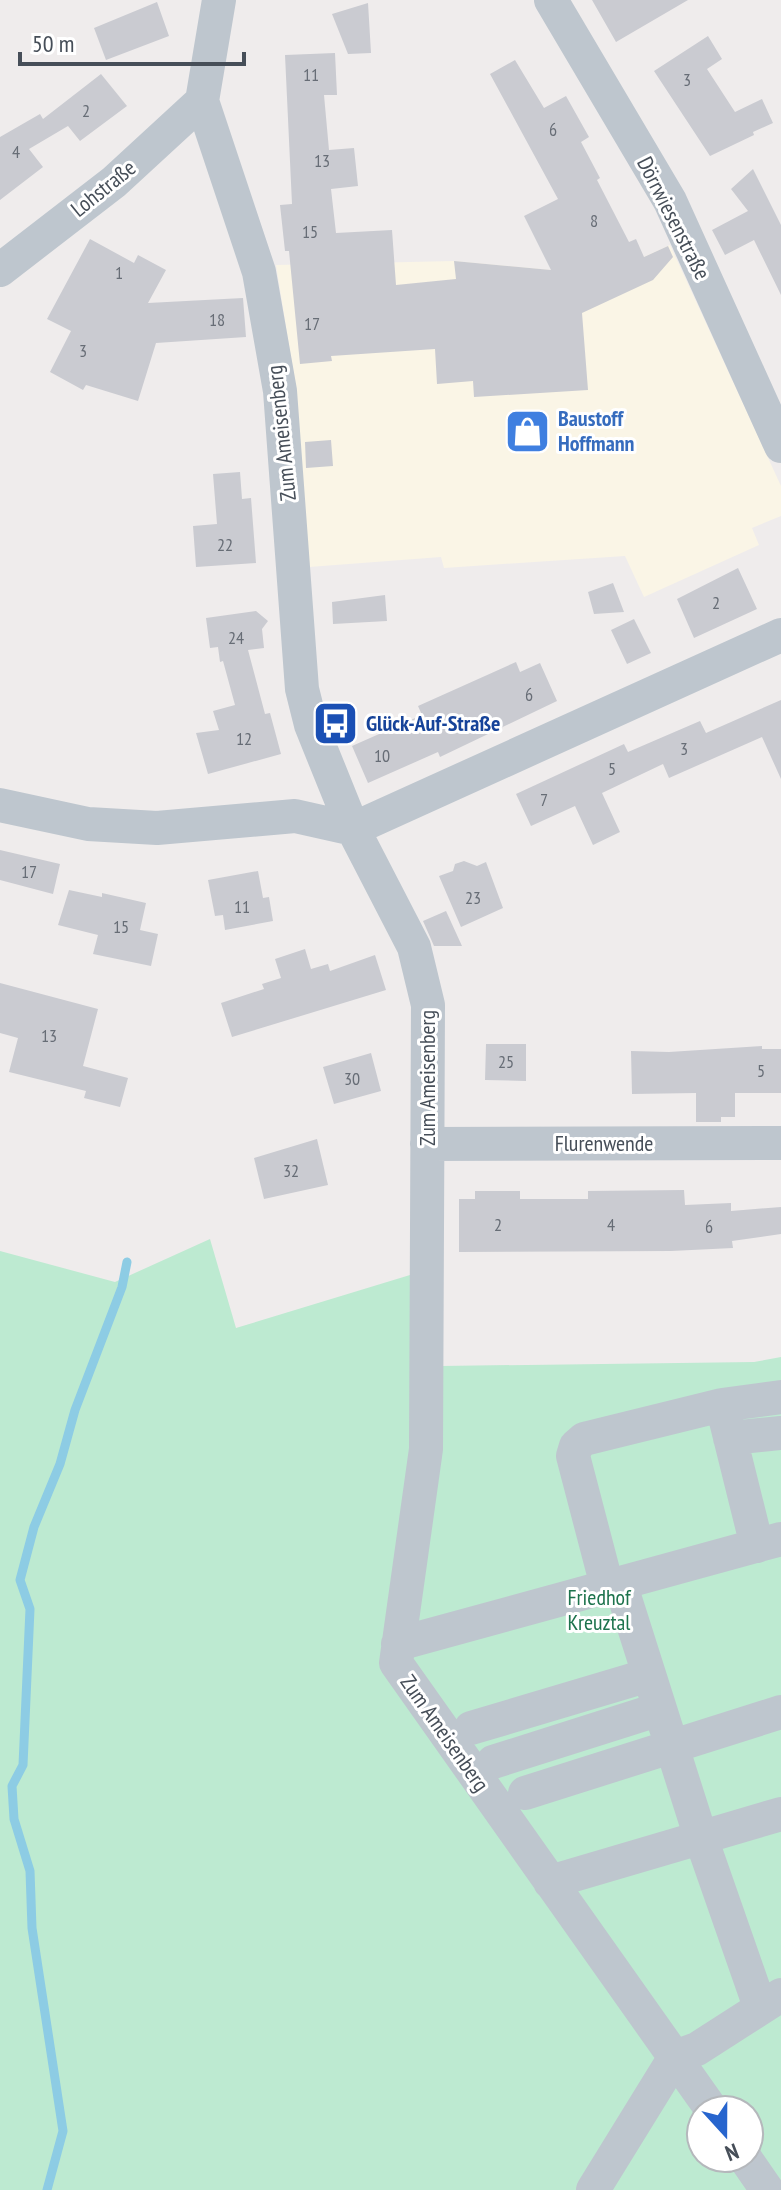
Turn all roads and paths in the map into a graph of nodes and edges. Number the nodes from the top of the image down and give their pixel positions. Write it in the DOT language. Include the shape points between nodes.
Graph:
graph roads {
  1 [pos="219,0"];
  2 [pos="551,0"];
  3 [pos="202,101"];
  4 [pos="0,270"];
  5 [pos="781,446"];
  6 [pos="781,635"];
  7 [pos="0,805"];
  8 [pos="353,829"];
  9 [pos="781,1143"];
  10 [pos="427,1144"];
  11 [pos="781,1397"];
  12 [pos="722,1405"];
  13 [pos="781,1433"];
  14 [pos="730,1438"];
  15 [pos="769,1542"];
  16 [pos="614,1585"];
  17 [pos="398,1644"];
  18 [pos="649,1675"];
  19 [pos="660,1709"];
  20 [pos="781,1712"];
  21 [pos="471,1728"];
  22 [pos="672,1746"];
  23 [pos="493,1762"];
  24 [pos="525,1793"];
  25 [pos="781,1814"];
  26 [pos="701,1838"];
  27 [pos="550,1882"];
  28 [pos="771,2001"];
  29 [pos="675,2057"];
  30 [pos="701,2094"];
  31 [pos="593,2190"];
  1 -- 3 [label="street, Zum Ameisenberg"];
  2 -- 5 [label="street, Dörrwiesenstraße" via="670,201"];
  3 -- 4 [label="street, Lohstraße" via="114,182"];
  3 -- 8 [label="street, Zum Ameisenberg" via="259,272 280,391 302,689"];
  6 -- 8 [label="street"];
  7 -- 8 [label="street" via="88,824 157,828 295,816"];
  8 -- 10 [label="street, Zum Ameisenberg" via="414,947 428,1005"];
  9 -- 10 [label="street, Flurenwende"];
  10 -- 17 [label="street, Zum Ameisenberg" via="426,1449"];
  11 -- 12 [label="street"];
  12 -- 14 [label="street"];
  12 -- 16 [label="street" via="584,1439 576,1446 573,1456"];
  13 -- 14 [label="street"];
  14 -- 15 [label="street"];
  15 -- 16 [label="street"];
  16 -- 17 [label="street"];
  16 -- 18 [label="street"];
  17 -- 27 [label="street, Zum Ameisenberg" via="396,1663"];
  18 -- 19 [label="street"];
  18 -- 21 [label="street"];
  19 -- 22 [label="street"];
  19 -- 23 [label="street"];
  20 -- 22 [label="street"];
  22 -- 24 [label="street"];
  22 -- 26 [label="street"];
  25 -- 26 [label="street"];
  26 -- 27 [label="street"];
  26 -- 28 [label="street"];
  27 -- 29 [label="street, Zum Ameisenberg"];
  28 -- 29 [label="street" via="697,2049"];
  29 -- 30 [label="street, Zum Ameisenberg"];
  29 -- 31 [label="street"];
}
